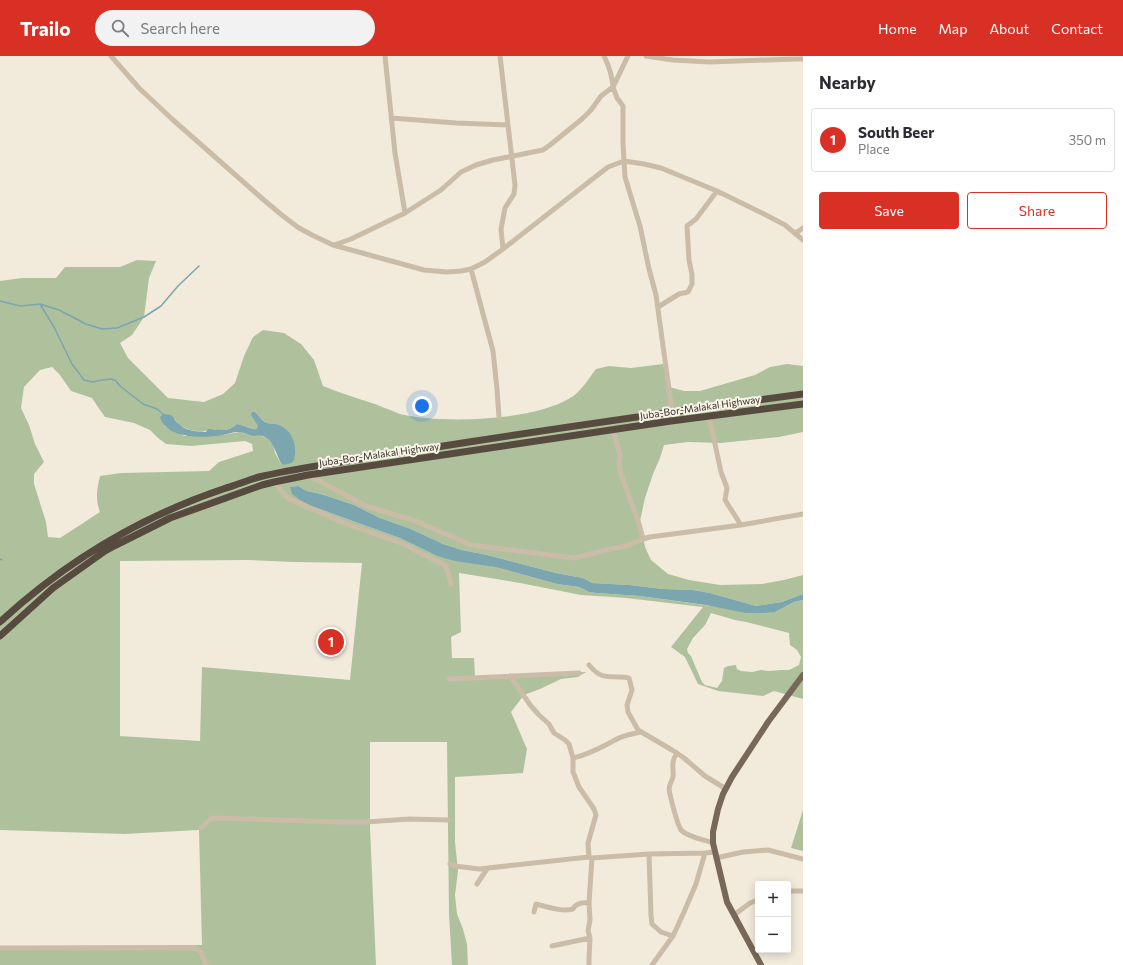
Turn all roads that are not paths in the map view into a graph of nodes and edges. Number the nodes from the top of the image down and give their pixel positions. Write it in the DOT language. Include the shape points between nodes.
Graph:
graph roads {
  1 [pos="111,56"];
  2 [pos="384,56"];
  3 [pos="500,56"];
  4 [pos="604,56"];
  5 [pos="628,56"];
  6 [pos="646,56"];
  7 [pos="803,59"];
  8 [pos="613,86"];
  9 [pos="391,118"];
  10 [pos="508,125"];
  11 [pos="512,156"];
  12 [pos="624,161"];
  13 [pos="717,191"];
  14 [pos="405,213"];
  15 [pos="803,228"];
  16 [pos="803,240"];
  17 [pos="333,245"];
  18 [pos="503,250"];
  19 [pos="471,269"];
  20 [pos="658,307"];
  21 [pos="803,394"];
  22 [pos="803,404"];
  23 [pos="672,412"];
  24 [pos="499,416"];
  25 [pos="709,416"];
  26 [pos="613,430"];
  27 [pos="308,475"];
  28 [pos="274,482"];
  29 [pos="803,514"];
  30 [pos="741,525"];
  31 [pos="643,539"];
  32 [pos="451,584"];
  33 [pos="0,622"];
  34 [pos="0,636"];
  35 [pos="589,665"];
  36 [pos="579,673"];
  37 [pos="803,675"];
  38 [pos="510,676"];
  39 [pos="448,679"];
  40 [pos="640,732"];
  41 [pos="677,753"];
  42 [pos="573,758"];
  43 [pos="726,789"];
  44 [pos="449,820"];
  45 [pos="201,828"];
  46 [pos="713,843"];
  47 [pos="705,853"];
  48 [pos="649,854"];
  49 [pos="716,855"];
  50 [pos="590,857"];
  51 [pos="803,859"];
  52 [pos="450,864"];
  53 [pos="488,869"];
  54 [pos="477,884"];
  55 [pos="791,891"];
  56 [pos="803,891"];
  57 [pos="755,902"];
  58 [pos="589,903"];
  59 [pos="534,912"];
  60 [pos="734,915"];
  61 [pos="673,936"];
  62 [pos="590,938"];
  63 [pos="552,946"];
  64 [pos="0,948"];
  65 [pos="654,964"];
  66 [pos="206,965"];
  67 [pos="589,965"];
  68 [pos="761,965"];
  1 -- 17 [label="street" via="139,88 172,119 282,216 299,228"];
  2 -- 9 [label="street"];
  3 -- 10 [label="street"];
  4 -- 8 [label="street"];
  5 -- 8 [label="street"];
  6 -- 7 [label="street" via="709,62"];
  8 -- 11 [label="street" via="582,119 543,150"];
  8 -- 12 [label="street" via="623,106"];
  9 -- 10 [label="street"];
  9 -- 14 [label="street"];
  10 -- 11 [label="street"];
  11 -- 14 [label="street" via="468,168 441,190"];
  11 -- 18 [label="street" via="515,185 514,194 505,208 501,229"];
  12 -- 13 [label="street" via="661,168"];
  12 -- 18 [label="street" via="604,171"];
  12 -- 20 [label="street" via="625,177 640,226"];
  13 -- 15 [label="street" via="745,203 796,233"];
  13 -- 16 [label="street" via="785,224"];
  13 -- 20 [label="street" via="687,226 692,275 692,284 688,292 678,294"];
  14 -- 17 [label="street"];
  17 -- 19 [label="street" via="424,270 447,272"];
  18 -- 19 [label="street"];
  19 -- 24 [label="street" via="493,351"];
  20 -- 23 [label="street"];
  21 -- 23 [label="highway, Juba-Bor-Malakal Highway"];
  22 -- 25 [label="highway, Juba-Bor-Malakal Highway"];
  23 -- 33 [label="highway, Juba-Bor-Malakal Highway" via="306,468 258,478 210,493 126,531 48,581"];
  25 -- 26 [label="highway, Juba-Bor-Malakal Highway"];
  25 -- 30 [label="street" via="727,488 725,500"];
  26 -- 27 [label="highway, Juba-Bor-Malakal Highway"];
  26 -- 31 [label="street" via="620,454 621,474"];
  27 -- 28 [label="highway, Juba-Bor-Malakal Highway"];
  27 -- 31 [label="street" via="366,506 413,520 471,545 575,558 626,546"];
  28 -- 32 [label="street" via="282,493 298,503 401,543 446,566"];
  28 -- 34 [label="highway, Juba-Bor-Malakal Highway" via="170,518 105,551 53,588"];
  29 -- 30 [label="street"];
  30 -- 31 [label="street"];
  35 -- 40 [label="street" via="600,675 629,678 632,690 627,705 628,712"];
  36 -- 38 [label="street"];
  37 -- 43 [label="main road" via="768,722"];
  38 -- 39 [label="street"];
  38 -- 42 [label="street" via="554,733 569,744"];
  40 -- 41 [label="street"];
  40 -- 42 [label="street" via="621,737 584,756"];
  41 -- 43 [label="street"];
  41 -- 46 [label="street" via="673,759 673,776 669,788 674,814 682,831"];
  42 -- 50 [label="street" via="573,772 579,787 596,815 588,843"];
  43 -- 46 [label="main road" via="718,809"];
  44 -- 45 [label="street" via="341,822 212,818"];
  46 -- 49 [label="main road"];
  47 -- 48 [label="street"];
  47 -- 49 [label="street"];
  47 -- 61 [label="street" via="696,884"];
  48 -- 50 [label="street"];
  48 -- 61 [label="street" via="652,924 661,932"];
  49 -- 51 [label="street" via="768,850"];
  49 -- 60 [label="main road" via="727,902"];
  50 -- 53 [label="street"];
  50 -- 58 [label="street"];
  52 -- 53 [label="street"];
  53 -- 54 [label="street"];
  55 -- 56 [label="street"];
  57 -- 60 [label="street"];
  58 -- 59 [label="street" via="580,903 569,910 536,904"];
  58 -- 62 [label="street"];
  60 -- 68 [label="main road"];
  61 -- 65 [label="street"];
  62 -- 63 [label="street"];
  62 -- 67 [label="street"];
  64 -- 66 [label="street" via="195,948 201,952"];
}
